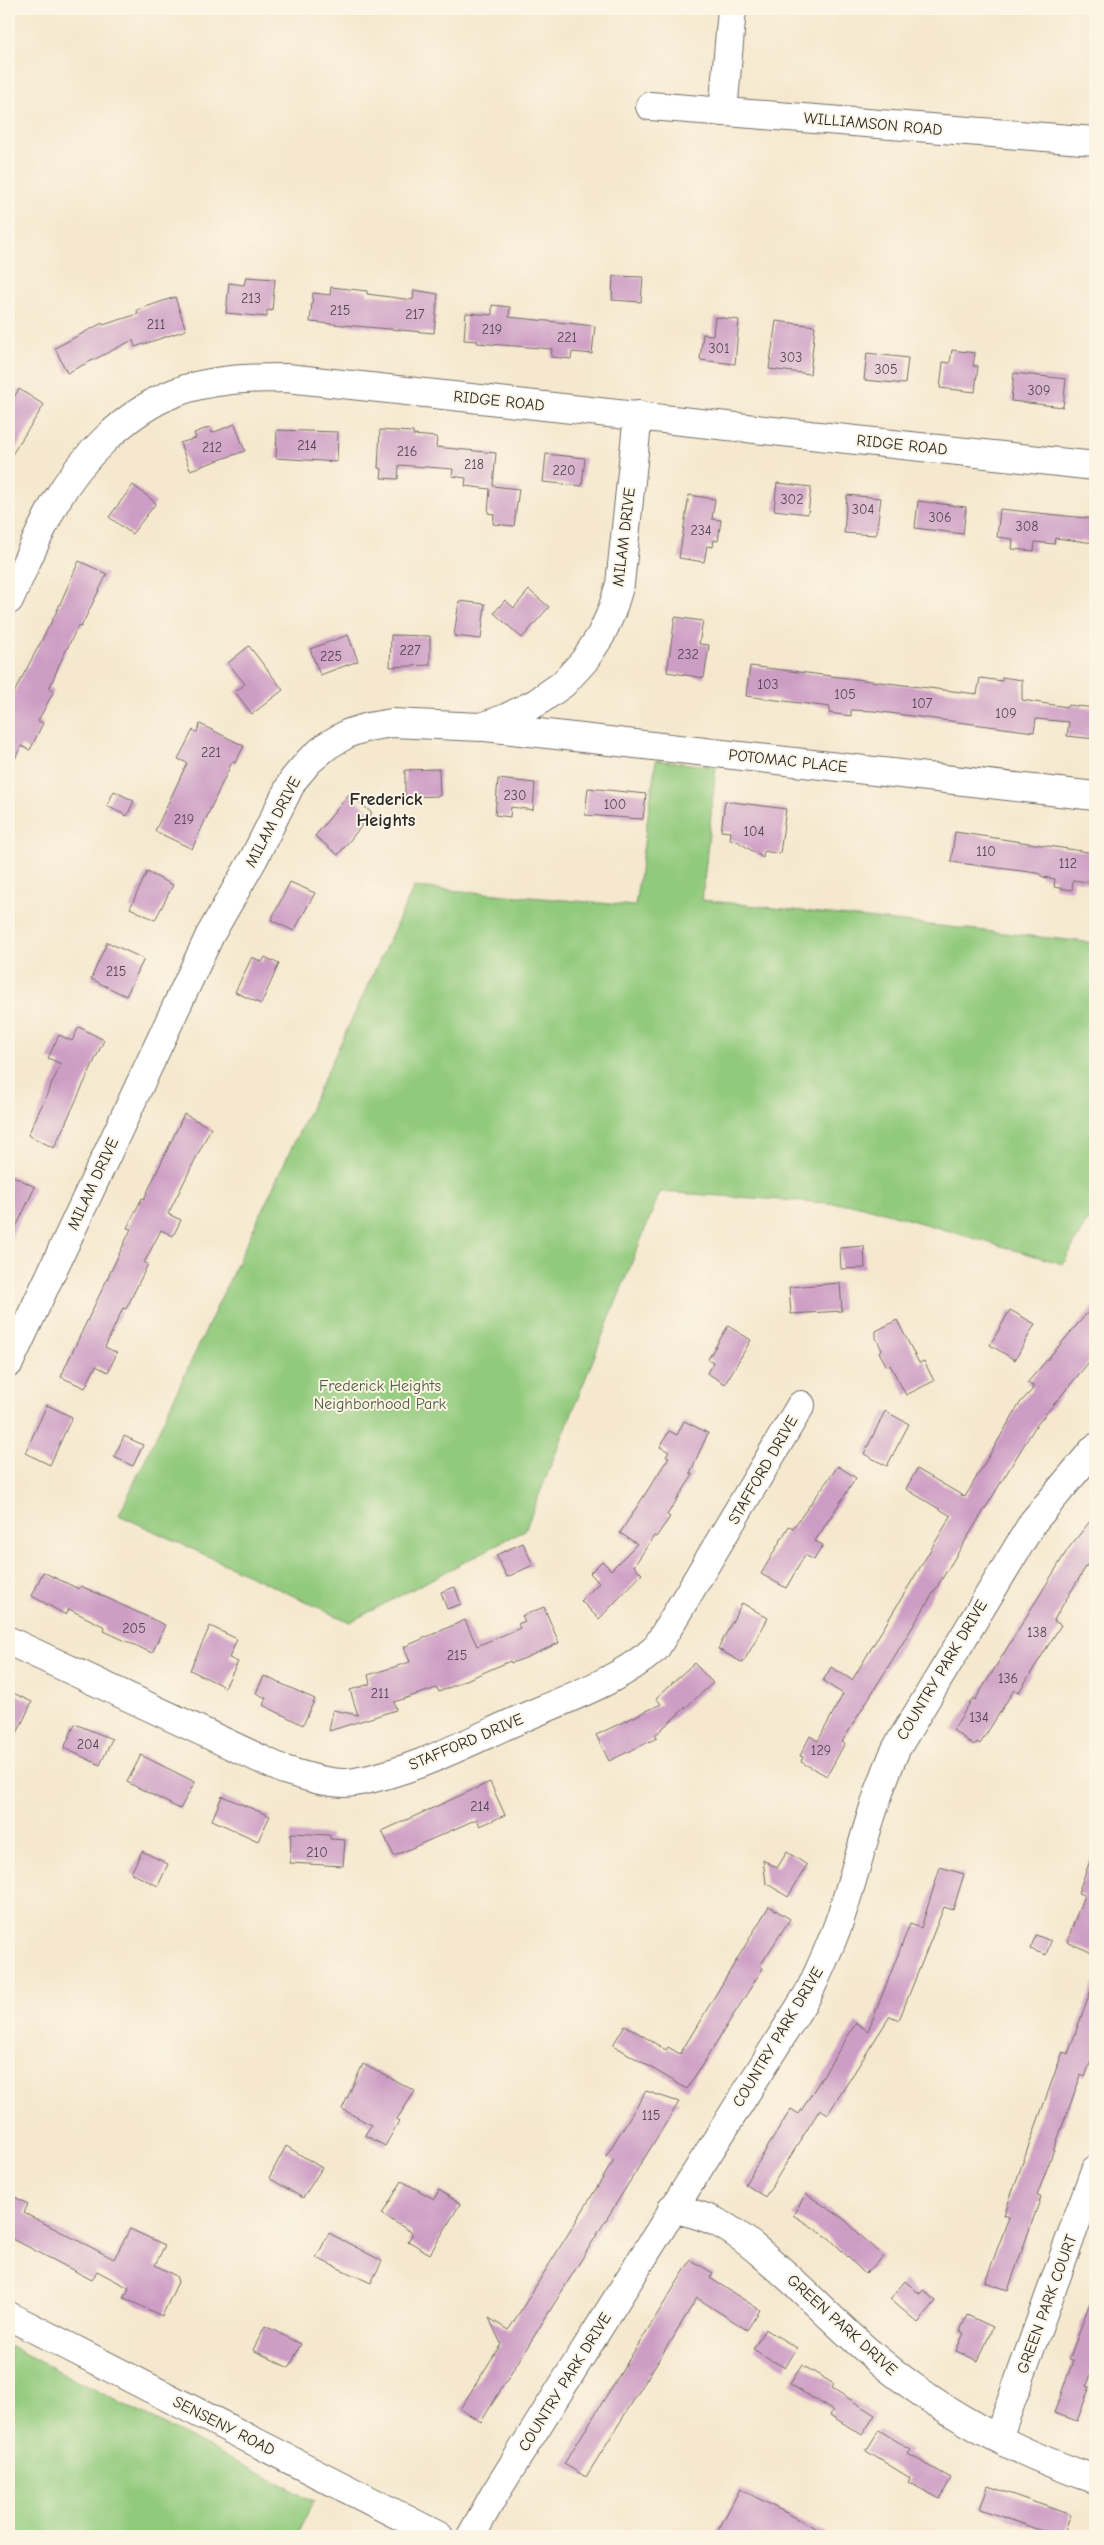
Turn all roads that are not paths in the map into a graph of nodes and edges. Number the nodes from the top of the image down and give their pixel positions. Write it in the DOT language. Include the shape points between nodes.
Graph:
graph roads {
  1 [pos="732,9"];
  2 [pos="650,106"];
  3 [pos="723,112"];
  4 [pos="1095,141"];
  5 [pos="638,415"];
  6 [pos="1095,466"];
  7 [pos="9,600"];
  8 [pos="481,727"];
  9 [pos="1095,796"];
  10 [pos="9,1364"];
  11 [pos="802,1405"];
  12 [pos="1095,1448"];
  13 [pos="9,1641"];
  14 [pos="1095,2170"];
  15 [pos="672,2208"];
  16 [pos="9,2316"];
  17 [pos="998,2438"];
  18 [pos="1095,2479"];
  19 [pos="439,2536"];
  20 [pos="471,2536"];
  1 -- 3 [label="street"];
  2 -- 3 [label="street, WILLIAMSON ROAD"];
  3 -- 4 [label="street, WILLIAMSON ROAD"];
  5 -- 6 [label="street, RIDGE ROAD"];
  5 -- 7 [label="street, RIDGE ROAD" via="286,378 239,380 174,393 125,423 98,446 75,473 55,503"];
  5 -- 8 [label="street, MILAM DRIVE" via="620,584 612,613 584,661 563,684 536,703"];
  8 -- 9 [label="street, POTOMAC PLACE"];
  8 -- 10 [label="street, MILAM DRIVE" via="392,723 368,727 328,745 293,780 210,935"];
  11 -- 13 [label="street, STAFFORD DRIVE" via="656,1648 640,1661 598,1684 394,1772 353,1783 318,1779 284,1770"];
  12 -- 15 [label="street, COUNTRY PARK DRIVE" via="1033,1522 896,1749 880,1784 842,1914 808,1994"];
  14 -- 17 [label="street, GREEN PARK COURT"];
  15 -- 17 [label="street, GREEN PARK DRIVE" via="710,2219 740,2236 878,2360 924,2395"];
  15 -- 20 [label="street, COUNTRY PARK DRIVE"];
  16 -- 19 [label="street, SENSENY ROAD"];
  17 -- 18 [label="street, GREEN PARK DRIVE"];
}
